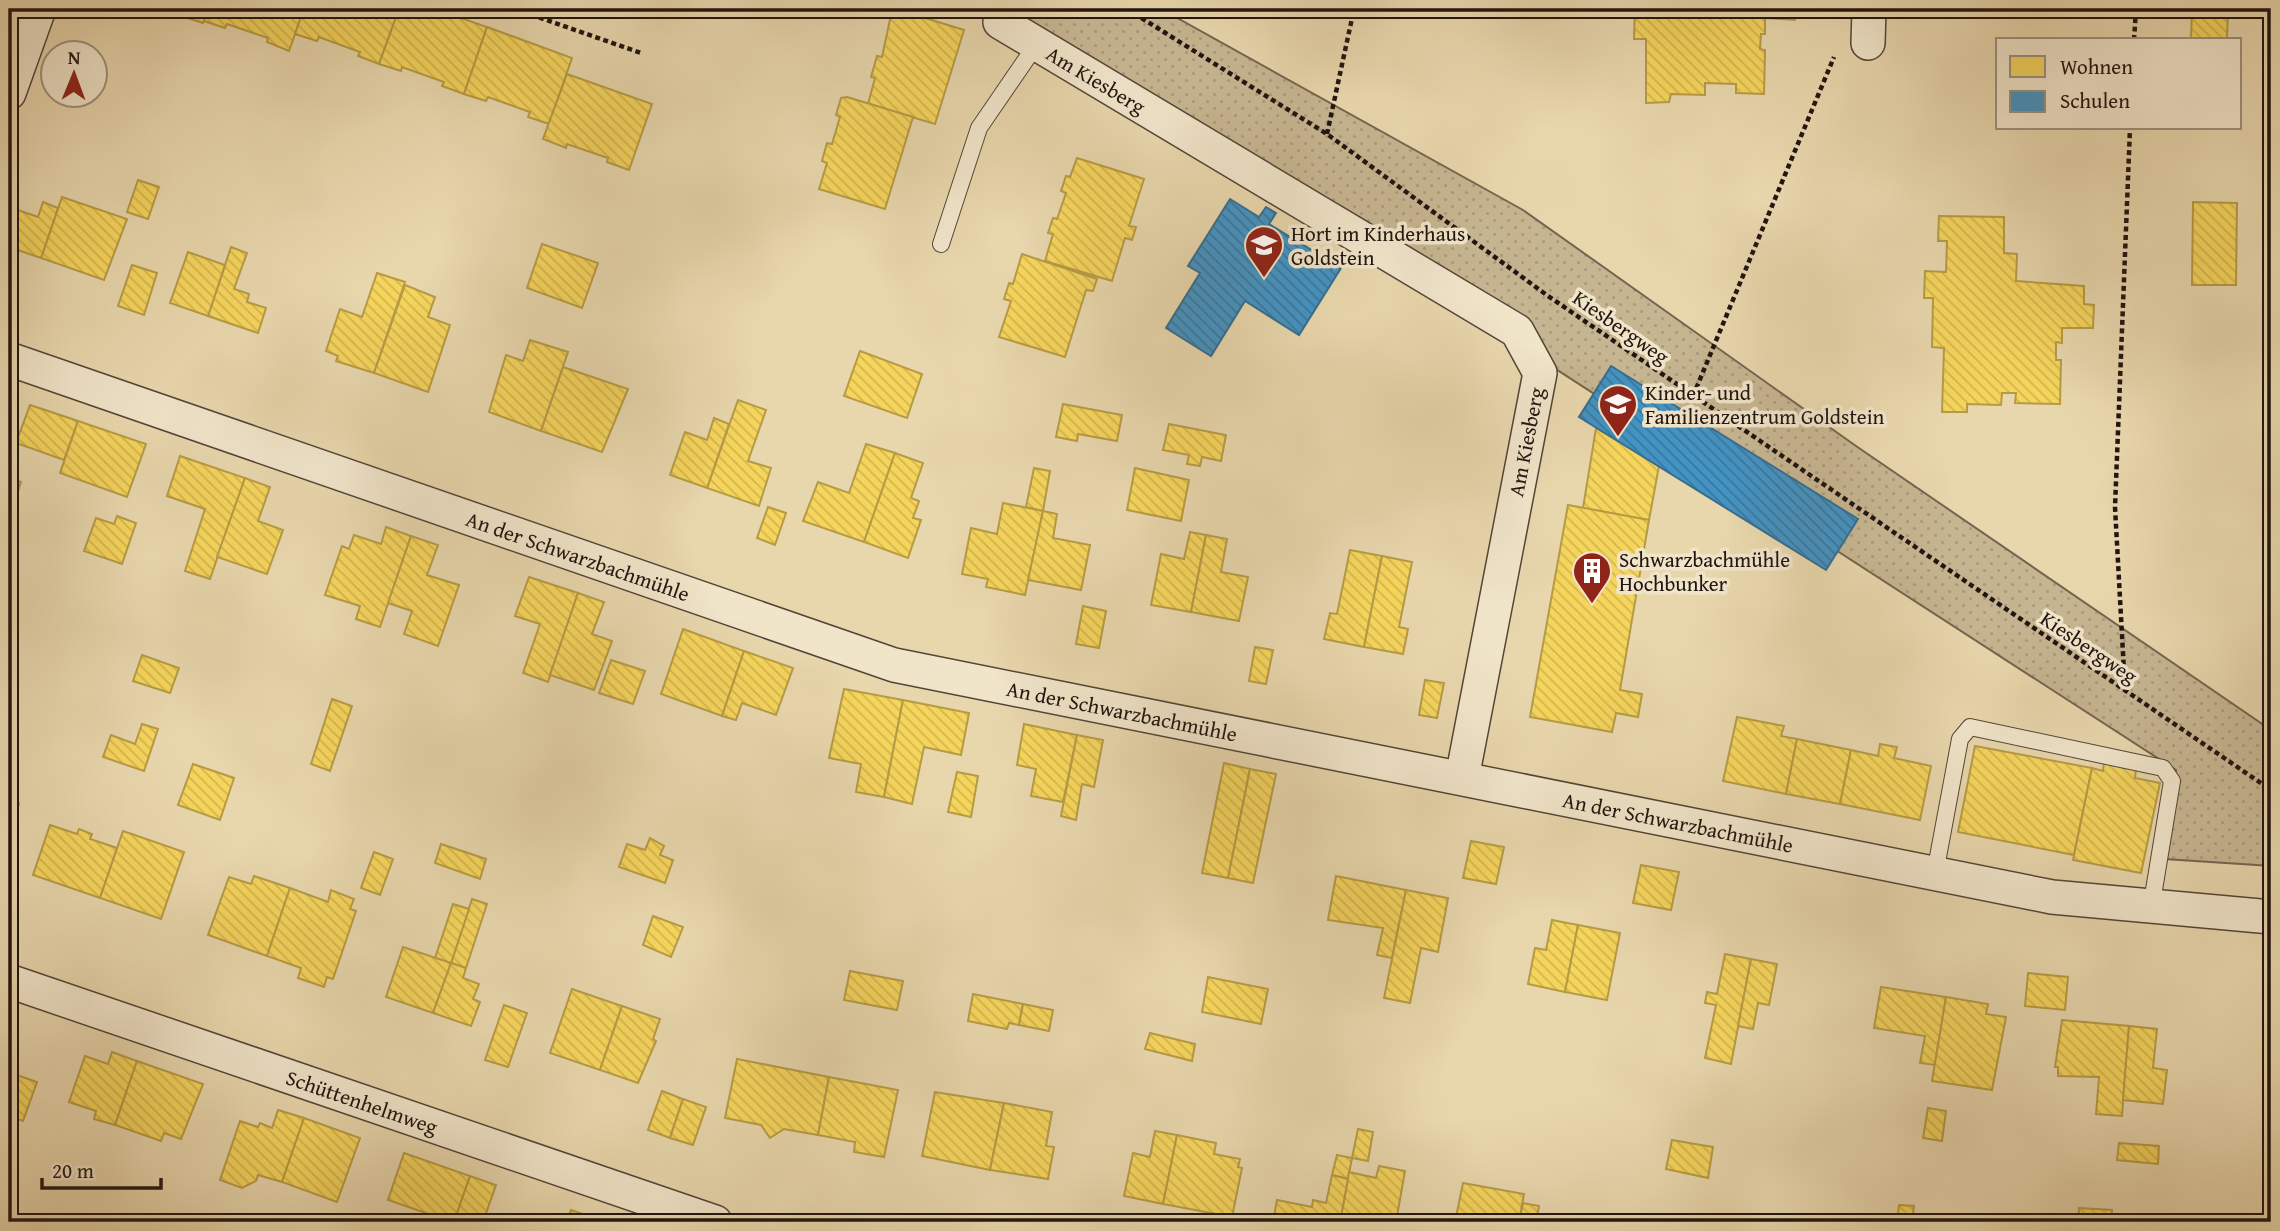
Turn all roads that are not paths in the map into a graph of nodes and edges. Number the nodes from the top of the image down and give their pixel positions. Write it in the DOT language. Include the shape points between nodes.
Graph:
graph roads {
  1 [pos="39,9"];
  2 [pos="1869,9"];
  3 [pos="1000,22"];
  4 [pos="1868,43"];
  5 [pos="1036,45"];
  6 [pos="9,93"];
  7 [pos="940,244"];
  8 [pos="9,359"];
  9 [pos="1462,778"];
  10 [pos="1935,873"];
  11 [pos="2151,908"];
  12 [pos="2271,917"];
  13 [pos="9,981"];
  14 [pos="715,1222"];
  1 -- 6 [label="street"];
  2 -- 4 [label="street"];
  3 -- 5 [label="street, Am Kiesberg"];
  5 -- 7 [label="lane" via="979,128"];
  5 -- 9 [label="street, Am Kiesberg" via="1517,331 1539,373"];
  8 -- 9 [label="street, An der Schwarzbachmühle" via="894,665"];
  9 -- 10 [label="street, An der Schwarzbachmühle"];
  10 -- 11 [label="street, An der Schwarzbachmühle" via="2052,897"];
  10 -- 11 [label="lane" via="1960,738 1969,727 2163,768 2172,781"];
  11 -- 12 [label="street, An der Schwarzbachmühle"];
  13 -- 14 [label="street, Schüttenhelmweg"];
}
